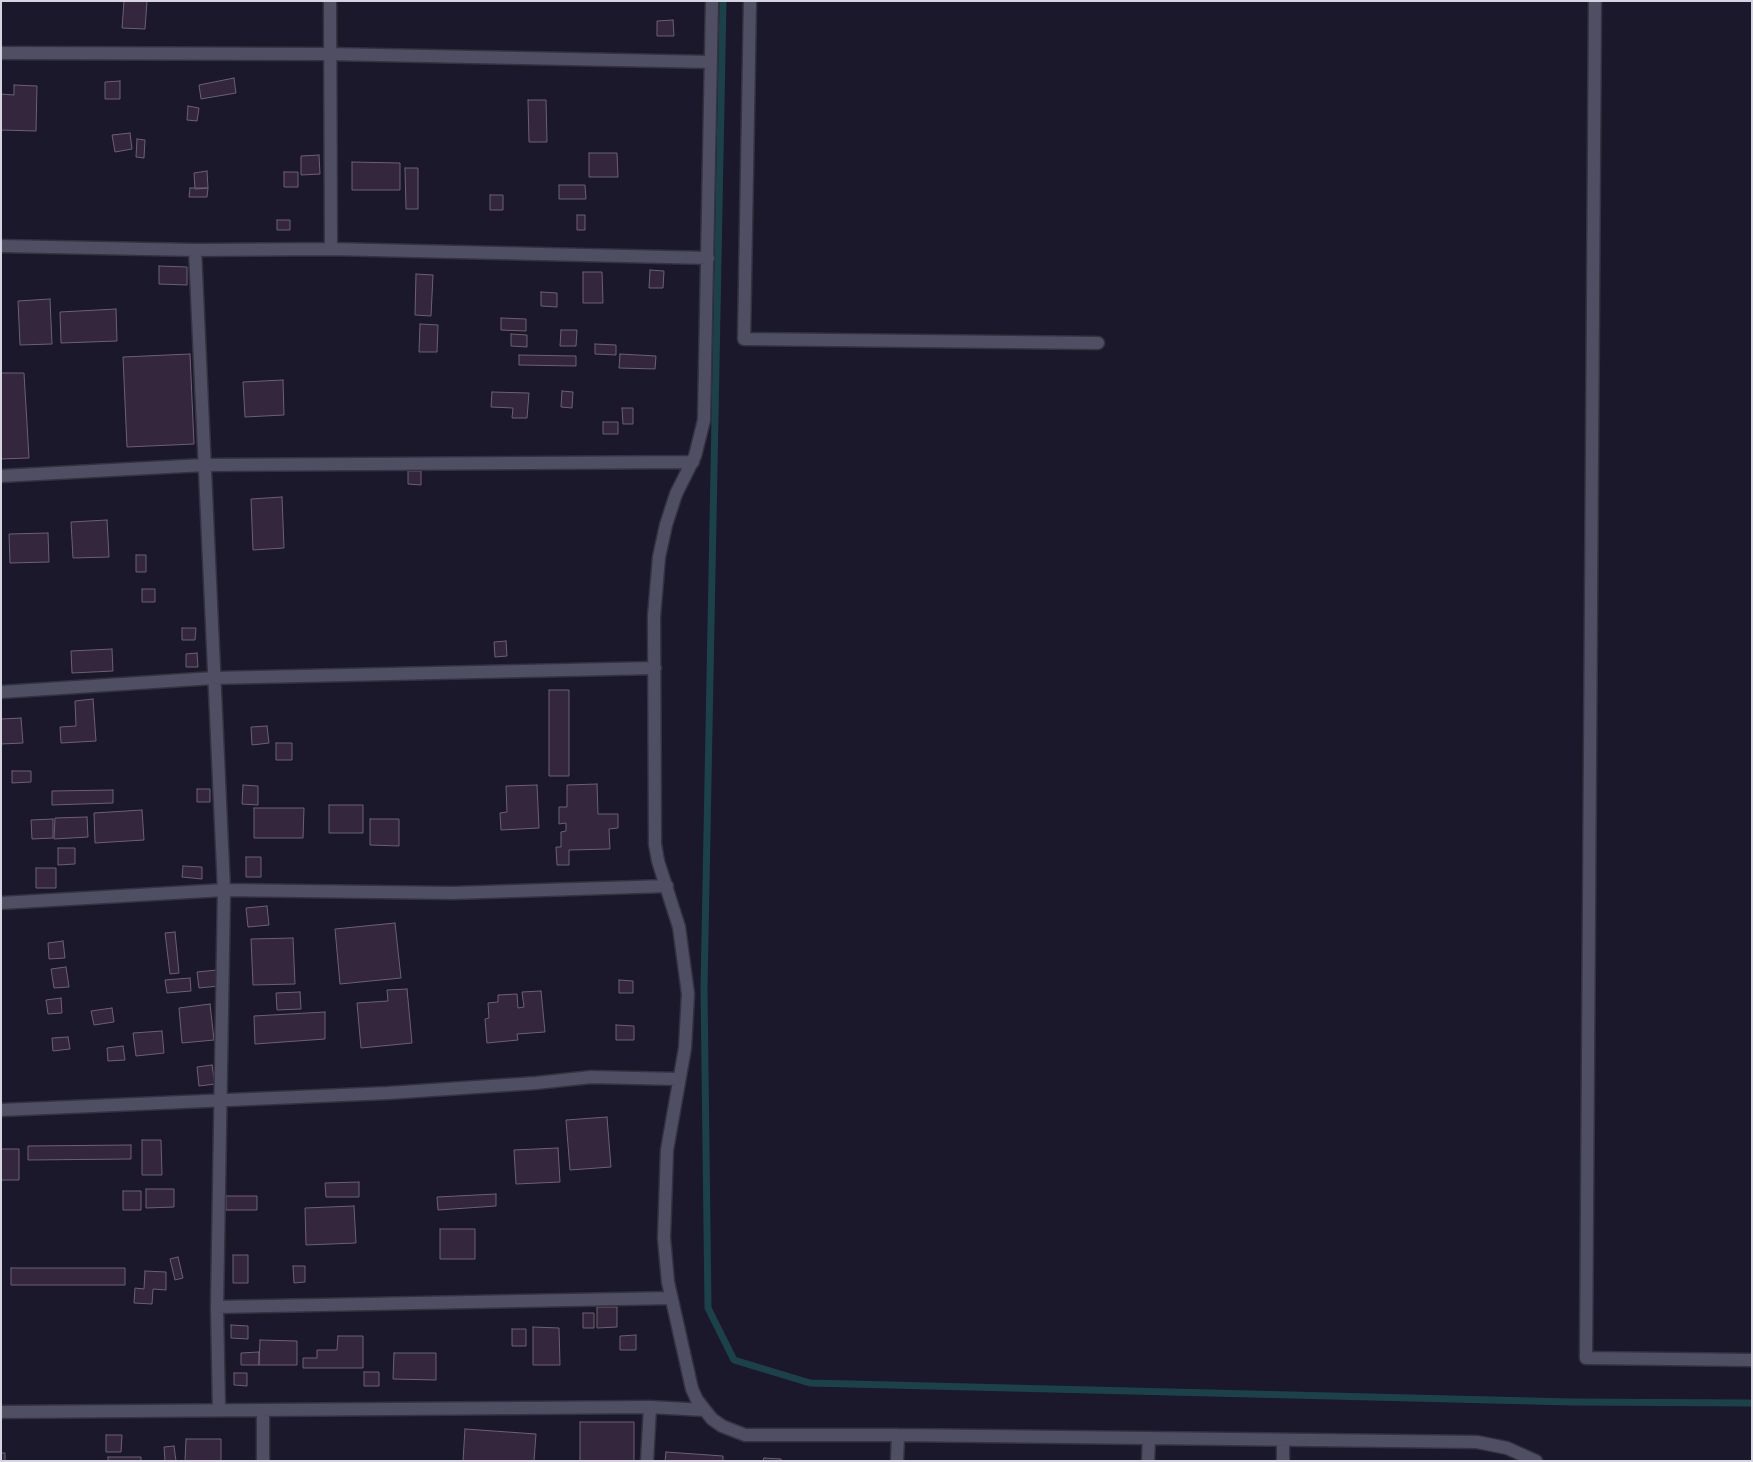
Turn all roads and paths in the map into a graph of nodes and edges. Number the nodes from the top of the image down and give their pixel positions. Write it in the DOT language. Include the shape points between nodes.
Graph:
graph roads {
  1 [pos="330,1"];
  2 [pos="712,1"];
  3 [pos="750,1"];
  4 [pos="1595,1"];
  5 [pos="1,53"];
  6 [pos="330,54"];
  7 [pos="711,62"];
  8 [pos="1,246"];
  9 [pos="331,249"];
  10 [pos="195,250"];
  11 [pos="708,258"];
  12 [pos="1098,343"];
  13 [pos="693,462"];
  14 [pos="204,465"];
  15 [pos="1,476"];
  16 [pos="655,668"];
  17 [pos="214,678"];
  18 [pos="1,692"];
  19 [pos="667,886"];
  20 [pos="224,890"];
  21 [pos="1,903"];
  22 [pos="679,1079"];
  23 [pos="222,1100"];
  24 [pos="1,1110"];
  25 [pos="671,1298"];
  26 [pos="217,1307"];
  27 [pos="1752,1360"];
  28 [pos="650,1407"];
  29 [pos="219,1409"];
  30 [pos="263,1410"];
  31 [pos="704,1410"];
  32 [pos="1,1412"];
  33 [pos="898,1435"];
  34 [pos="1149,1439"];
  35 [pos="1283,1440"];
  36 [pos="263,1461"];
  37 [pos="647,1461"];
  38 [pos="897,1461"];
  39 [pos="1148,1461"];
  40 [pos="1283,1461"];
  41 [pos="1536,1461"];
  1 -- 6 [label="street"];
  2 -- 7 [label="street"];
  3 -- 12 [label="street" via="744,339"];
  4 -- 27 [label="street" via="1586,1358"];
  5 -- 6 [label="street"];
  6 -- 7 [label="street"];
  6 -- 9 [label="street"];
  7 -- 11 [label="street"];
  8 -- 10 [label="street"];
  9 -- 10 [label="street"];
  9 -- 11 [label="street"];
  10 -- 14 [label="street"];
  11 -- 13 [label="street" via="705,405"];
  13 -- 14 [label="street"];
  13 -- 16 [label="street" via="676,494 659,557 654,616"];
  14 -- 15 [label="street"];
  14 -- 17 [label="street"];
  16 -- 17 [label="street"];
  16 -- 19 [label="street" via="655,844"];
  17 -- 18 [label="street"];
  17 -- 20 [label="street"];
  19 -- 20 [label="street" via="453,894"];
  19 -- 22 [label="street" via="679,927 688,994 685,1048"];
  20 -- 21 [label="street"];
  20 -- 23 [label="street"];
  22 -- 23 [label="street" via="591,1077 536,1084"];
  22 -- 25 [label="street" via="668,1141 664,1194 664,1238"];
  23 -- 24 [label="street"];
  23 -- 26 [label="street" via="218,1157"];
  25 -- 26 [label="street"];
  25 -- 31 [label="street" via="692,1388"];
  26 -- 29 [label="street"];
  28 -- 30 [label="street"];
  28 -- 31 [label="street"];
  28 -- 37 [label="street"];
  29 -- 30 [label="street"];
  29 -- 32 [label="street"];
  30 -- 36 [label="street"];
  31 -- 33 [label="street" via="722,1426 745,1435"];
  33 -- 34 [label="street"];
  33 -- 38 [label="street"];
  34 -- 35 [label="street"];
  34 -- 39 [label="street"];
  35 -- 40 [label="street"];
  35 -- 41 [label="street" via="1477,1442 1507,1448"];
}
